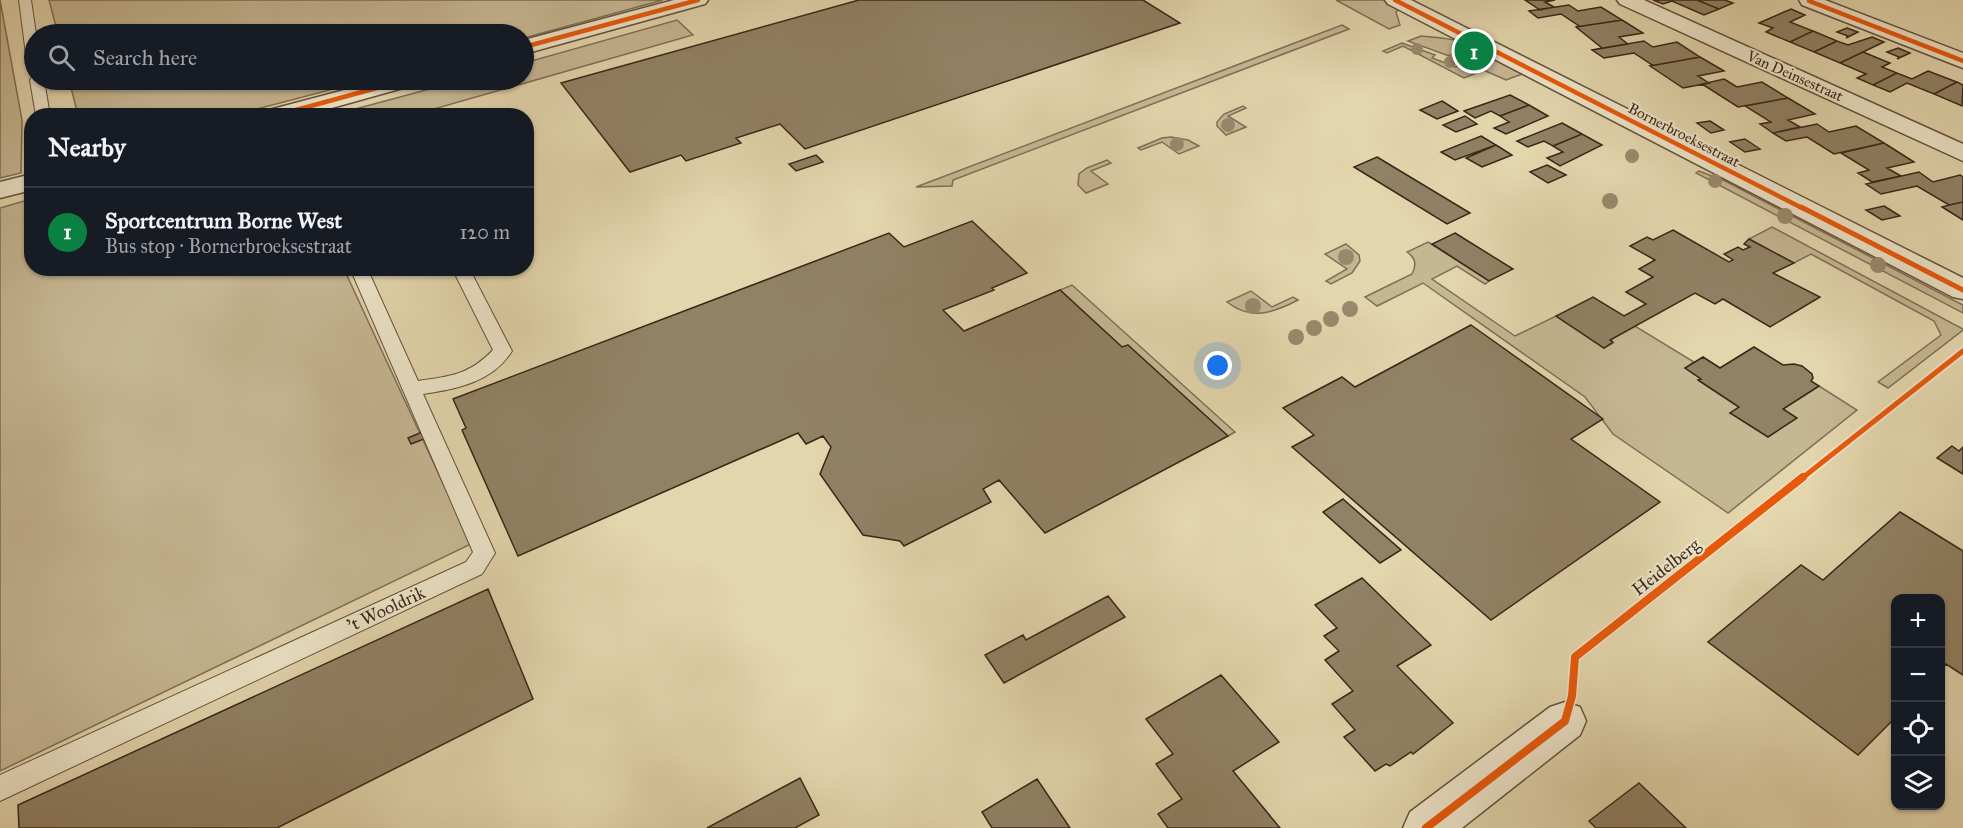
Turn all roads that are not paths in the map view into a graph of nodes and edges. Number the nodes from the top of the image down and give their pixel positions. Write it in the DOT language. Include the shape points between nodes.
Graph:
graph roads {
  1 [pos="25,0"];
  2 [pos="698,0"];
  3 [pos="1395,0"];
  4 [pos="1627,0"];
  5 [pos="1809,1"];
  6 [pos="28,24"];
  7 [pos="534,44"];
  8 [pos="1963,61"];
  9 [pos="39,90"];
  10 [pos="370,90"];
  11 [pos="42,108"];
  12 [pos="306,108"];
  13 [pos="1963,153"];
  14 [pos="24,184"];
  15 [pos="0,190"];
  16 [pos="362,276"];
  17 [pos="464,276"];
  18 [pos="1963,290"];
  19 [pos="411,389"];
  20 [pos="1565,722"];
  21 [pos="0,789"];
  22 [pos="1426,828"];
  1 -- 6 [label="lane"];
  2 -- 7 [label="street"];
  3 -- 18 [label="street, Bornerbroeksestraat"];
  4 -- 13 [label="street, Van Deinsestraat"];
  5 -- 8 [label="street"];
  9 -- 11 [label="lane"];
  10 -- 12 [label="street"];
  14 -- 15 [label="street"];
  16 -- 19 [label="lane, 't Wooldrik"];
  17 -- 19 [label="lane" via="503,351 484,371"];
  19 -- 21 [label="lane, 't Wooldrik" via="484,553 474,568"];
  20 -- 22 [label="street"];
}
